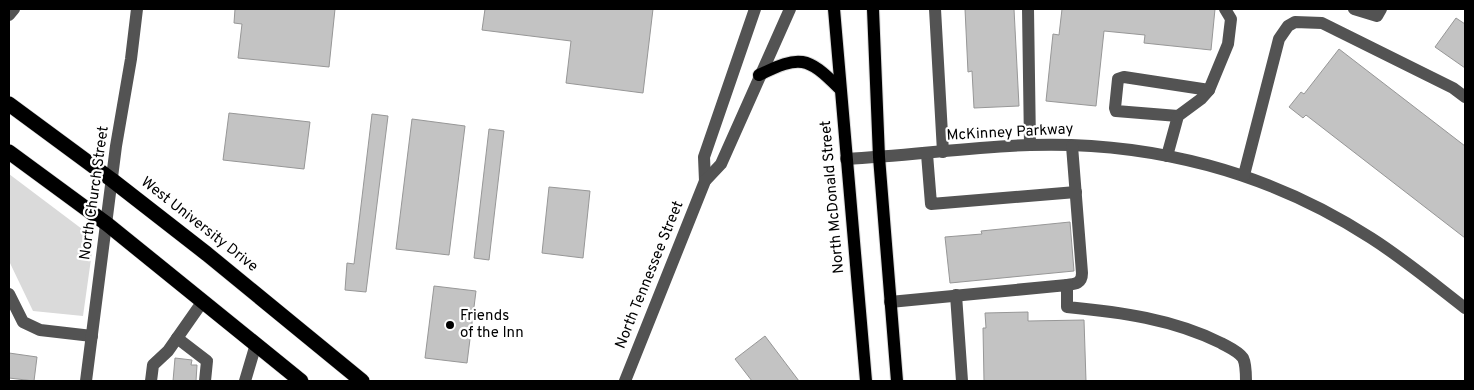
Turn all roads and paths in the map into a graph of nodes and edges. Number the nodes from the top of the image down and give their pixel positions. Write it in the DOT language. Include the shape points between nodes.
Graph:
graph roads {
  1 [pos="14,9"];
  2 [pos="136,9"];
  3 [pos="755,9"];
  4 [pos="790,9"];
  5 [pos="834,9"];
  6 [pos="873,9"];
  7 [pos="935,9"];
  8 [pos="1028,9"];
  9 [pos="1225,9"];
  10 [pos="1354,9"];
  11 [pos="1381,9"];
  12 [pos="9,15"];
  13 [pos="759,76"];
  14 [pos="840,88"];
  15 [pos="1210,90"];
  16 [pos="1465,97"];
  17 [pos="9,104"];
  18 [pos="1178,116"];
  19 [pos="1030,145"];
  20 [pos="1072,146"];
  21 [pos="9,152"];
  22 [pos="943,152"];
  23 [pos="927,154"];
  24 [pos="1167,156"];
  25 [pos="879,157"];
  26 [pos="846,159"];
  27 [pos="1244,176"];
  28 [pos="112,180"];
  29 [pos="705,181"];
  30 [pos="1076,192"];
  31 [pos="107,224"];
  32 [pos="1067,286"];
  33 [pos="9,294"];
  34 [pos="956,295"];
  35 [pos="203,301"];
  36 [pos="890,302"];
  37 [pos="1465,308"];
  38 [pos="92,336"];
  39 [pos="177,338"];
  40 [pos="256,344"];
  41 [pos="294,379"];
  42 [pos="358,380"];
  43 [pos="86,381"];
  44 [pos="151,381"];
  45 [pos="205,381"];
  46 [pos="245,381"];
  47 [pos="625,381"];
  48 [pos="866,381"];
  49 [pos="897,381"];
  50 [pos="962,381"];
  51 [pos="1246,381"];
  1 -- 12 [label="street"];
  2 -- 28 [label="street, North Church Street"];
  3 -- 29 [label="street" via="704,157"];
  4 -- 13 [label="street"];
  5 -- 14 [label="main road, North McDonald Street"];
  6 -- 25 [label="main road"];
  7 -- 22 [label="street"];
  8 -- 19 [label="street"];
  9 -- 15 [label="street" via="1231,19 1228,44"];
  10 -- 11 [label="street" via="1377,16"];
  13 -- 14 [label="main road" via="783,63 802,62 817,67"];
  13 -- 29 [label="street" via="721,164"];
  14 -- 26 [label="main road, North McDonald Street"];
  15 -- 18 [label="street"];
  15 -- 18 [label="street" via="1124,77 1118,79 1116,112"];
  16 -- 27 [label="street" via="1322,23 1295,22 1288,26 1280,39"];
  17 -- 28 [label="highway, West University Drive"];
  18 -- 24 [label="street"];
  19 -- 20 [label="street, McKinney Parkway"];
  19 -- 22 [label="street, McKinney Parkway"];
  20 -- 24 [label="street, McKinney Parkway" via="1118,148"];
  20 -- 30 [label="street"];
  21 -- 31 [label="highway"];
  22 -- 23 [label="street, McKinney Parkway"];
  23 -- 25 [label="street, McKinney Parkway"];
  23 -- 30 [label="street" via="931,204"];
  24 -- 27 [label="street, McKinney Parkway"];
  25 -- 26 [label="street, McKinney Parkway"];
  25 -- 36 [label="main road"];
  26 -- 48 [label="main road, North McDonald Street"];
  27 -- 37 [label="street, McKinney Parkway" via="1296,197 1354,228 1400,258"];
  28 -- 31 [label="street, North Church Street"];
  28 -- 42 [label="highway, West University Drive" via="249,286"];
  29 -- 47 [label="street, North Tennessee Street"];
  30 -- 32 [label="street" via="1082,279"];
  31 -- 35 [label="highway"];
  31 -- 38 [label="street, North Church Street"];
  32 -- 34 [label="street"];
  32 -- 51 [label="street" via="1067,307 1175,325 1236,351 1244,359"];
  33 -- 38 [label="street" via="23,322 40,330"];
  34 -- 36 [label="street"];
  34 -- 50 [label="street"];
  35 -- 39 [label="street"];
  35 -- 40 [label="highway"];
  36 -- 49 [label="main road"];
  38 -- 43 [label="street, North Church Street"];
  39 -- 44 [label="street" via="153,365"];
  39 -- 45 [label="street" via="207,361"];
  40 -- 41 [label="highway"];
  40 -- 46 [label="street"];
}
